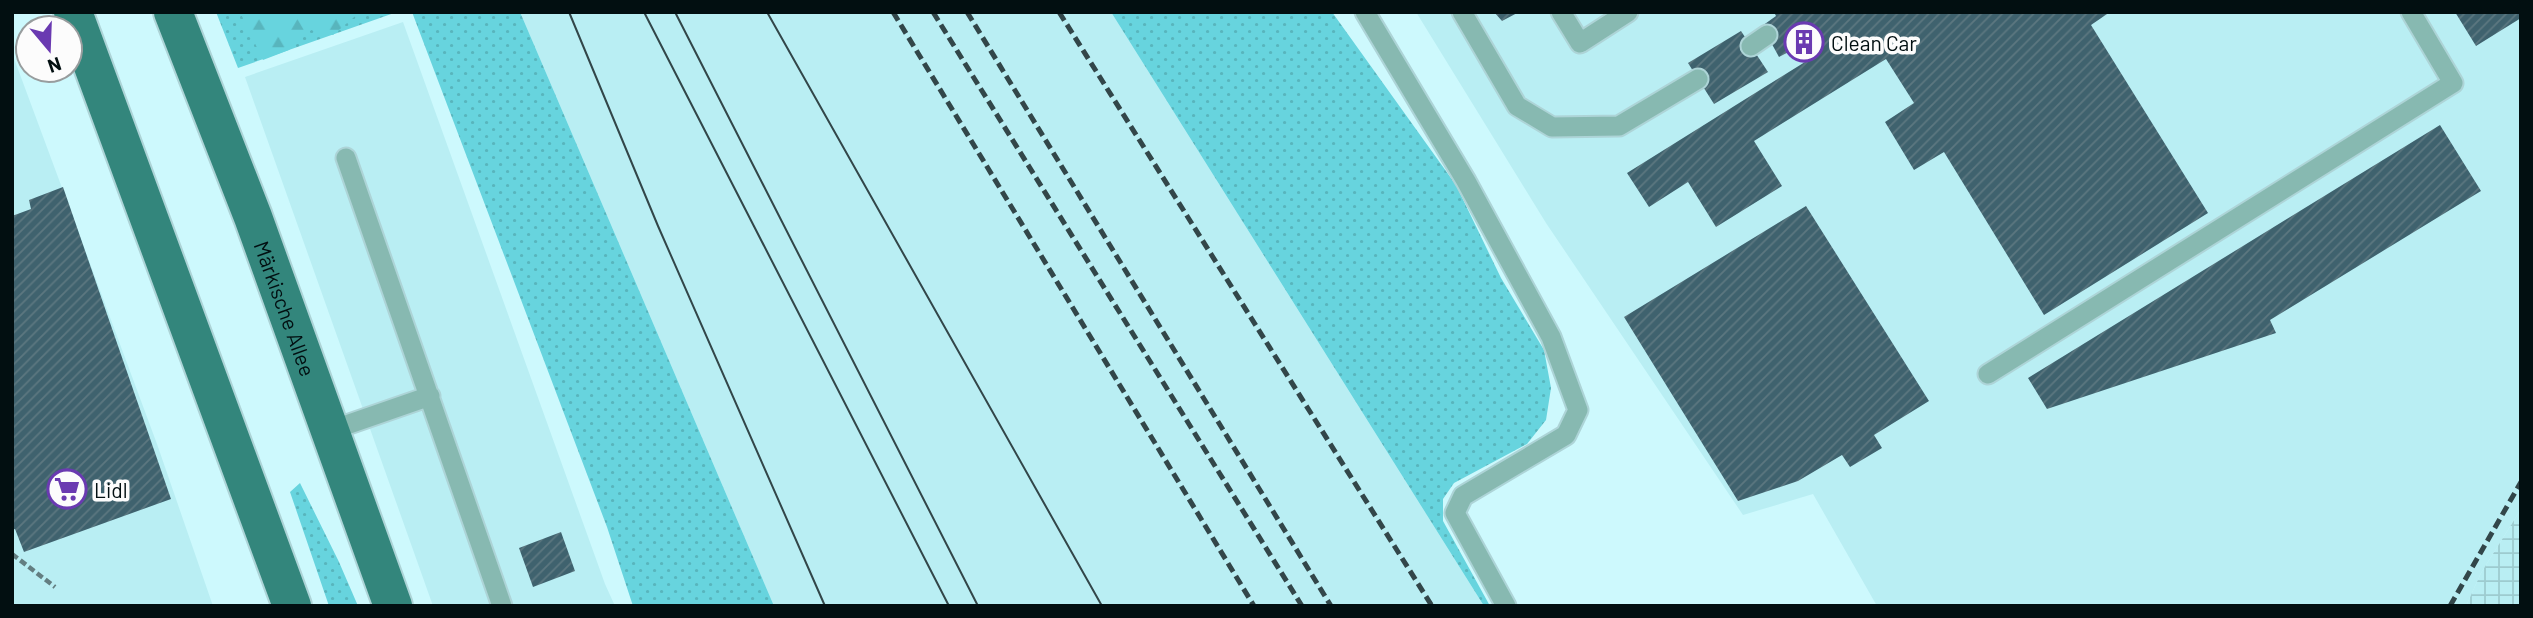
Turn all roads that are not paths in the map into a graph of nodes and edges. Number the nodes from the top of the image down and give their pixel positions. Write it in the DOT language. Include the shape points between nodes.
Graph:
graph roads {
  1 [pos="73,12"];
  2 [pos="173,12"];
  3 [pos="1364,12"];
  4 [pos="1462,12"];
  5 [pos="1562,12"];
  6 [pos="1628,12"];
  7 [pos="2411,12"];
  8 [pos="1698,79"];
  9 [pos="346,158"];
  10 [pos="1989,374"];
  11 [pos="430,396"];
  12 [pos="329,431"];
  13 [pos="292,606"];
  14 [pos="393,606"];
  15 [pos="502,606"];
  16 [pos="1506,606"];
  1 -- 13 [label="main road"];
  2 -- 12 [label="main road, Märkische Allee"];
  3 -- 16 [label="lane" via="1466,181 1551,337 1578,410 1566,435 1464,496 1455,513"];
  4 -- 8 [label="lane" via="1517,106 1552,127 1619,126"];
  5 -- 6 [label="lane" via="1580,43"];
  7 -- 10 [label="lane" via="2453,83"];
  9 -- 11 [label="lane"];
  11 -- 12 [label="lane"];
  11 -- 15 [label="lane"];
  12 -- 14 [label="main road, Märkische Allee"];
}
